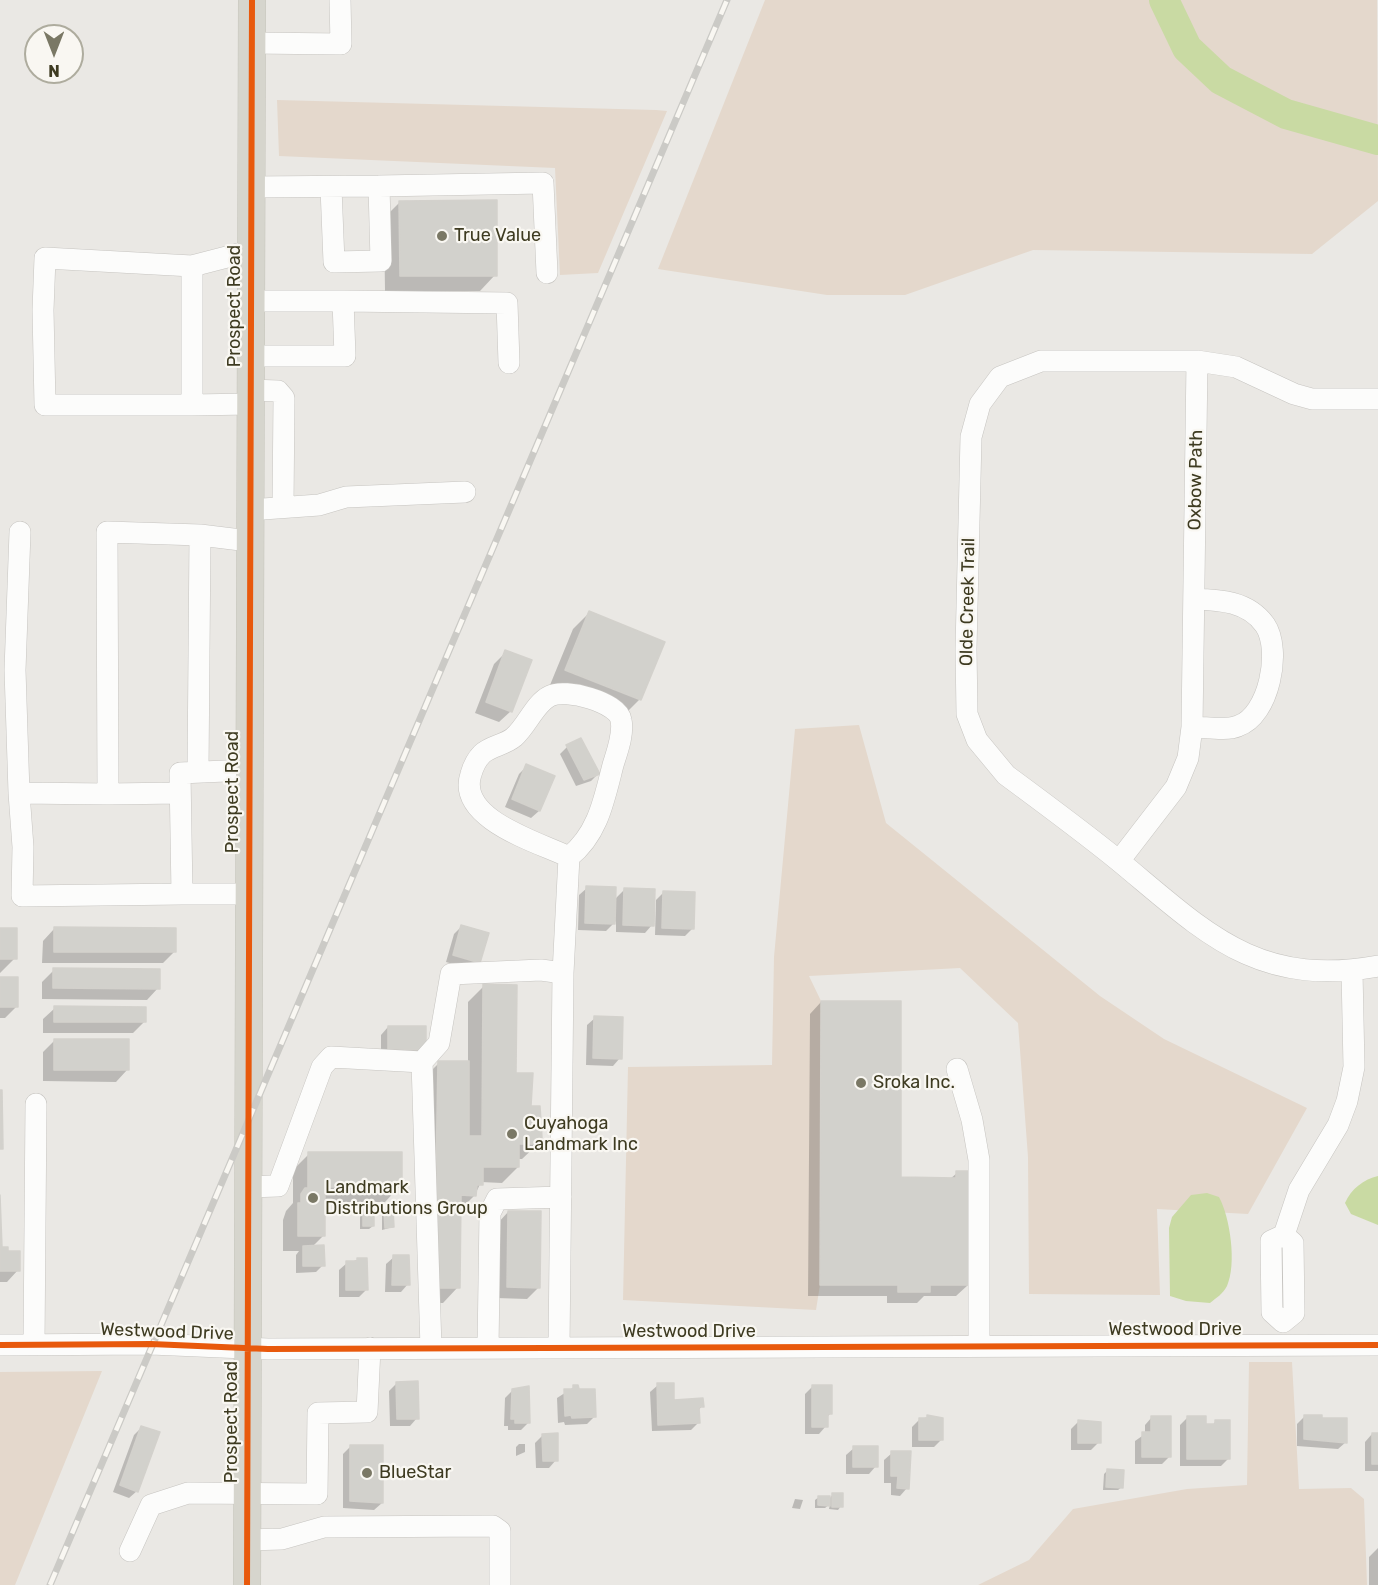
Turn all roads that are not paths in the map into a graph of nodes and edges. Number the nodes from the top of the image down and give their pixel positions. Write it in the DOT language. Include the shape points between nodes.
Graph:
graph roads {
  1 [pos="252,0"];
  2 [pos="340,0"];
  3 [pos="252,43"];
  4 [pos="379,186"];
  5 [pos="251,187"];
  6 [pos="330,188"];
  7 [pos="250,251"];
  8 [pos="192,266"];
  9 [pos="547,273"];
  10 [pos="250,301"];
  11 [pos="343,301"];
  12 [pos="250,356"];
  13 [pos="1197,361"];
  14 [pos="509,363"];
  15 [pos="250,397"];
  16 [pos="1378,399"];
  17 [pos="192,405"];
  18 [pos="465,492"];
  19 [pos="283,507"];
  20 [pos="249,510"];
  21 [pos="20,532"];
  22 [pos="200,535"];
  23 [pos="249,541"];
  24 [pos="1194,599"];
  25 [pos="1192,727"];
  26 [pos="248,770"];
  27 [pos="198,772"];
  28 [pos="19,793"];
  29 [pos="180,793"];
  30 [pos="108,794"];
  31 [pos="569,856"];
  32 [pos="1119,861"];
  33 [pos="182,894"];
  34 [pos="248,894"];
  35 [pos="1378,966"];
  36 [pos="1352,971"];
  37 [pos="563,973"];
  38 [pos="422,1062"];
  39 [pos="957,1069"];
  40 [pos="36,1104"];
  41 [pos="249,1186"];
  42 [pos="561,1197"];
  43 [pos="0,1345"];
  44 [pos="34,1345"];
  45 [pos="1283,1345"];
  46 [pos="1378,1345"];
  47 [pos="979,1346"];
  48 [pos="370,1348"];
  49 [pos="431,1348"];
  50 [pos="488,1348"];
  51 [pos="560,1348"];
  52 [pos="247,1349"];
  53 [pos="247,1494"];
  54 [pos="247,1540"];
  55 [pos="130,1551"];
  56 [pos="247,1585"];
  57 [pos="500,1585"];
  1 -- 3 [label="main road, Prospect Road"];
  2 -- 3 [label="street" via="341,44"];
  3 -- 5 [label="main road, Prospect Road"];
  4 -- 6 [label="street"];
  4 -- 6 [label="street" via="381,261 334,262"];
  4 -- 9 [label="street" via="543,183"];
  5 -- 6 [label="street"];
  5 -- 7 [label="main road, Prospect Road"];
  7 -- 8 [label="street"];
  7 -- 10 [label="main road, Prospect Road"];
  8 -- 17 [label="street"];
  8 -- 17 [label="street" via="45,258 43,310 45,405"];
  10 -- 11 [label="street"];
  10 -- 12 [label="main road, Prospect Road"];
  11 -- 12 [label="street" via="345,356"];
  11 -- 14 [label="street" via="507,303"];
  12 -- 15 [label="main road, Prospect Road"];
  13 -- 16 [label="street, Olde Creek Trail" via="1236,368 1312,399"];
  13 -- 24 [label="street, Oxbow Path"];
  13 -- 32 [label="street, Olde Creek Trail" via="1041,361 1000,377 980,404 971,437 966,649 971,727 1006,775"];
  15 -- 17 [label="street"];
  15 -- 19 [label="street" via="278,391 284,398"];
  15 -- 20 [label="main road, Prospect Road"];
  18 -- 19 [label="street" via="346,497 320,505"];
  19 -- 20 [label="street"];
  20 -- 23 [label="main road, Prospect Road"];
  21 -- 28 [label="street" via="15,669"];
  22 -- 23 [label="street"];
  22 -- 27 [label="street"];
  22 -- 30 [label="street" via="106,532"];
  23 -- 26 [label="main road, Prospect Road"];
  24 -- 25 [label="street, Oxbow Path"];
  24 -- 25 [label="street" via="1224,600 1256,616 1269,637 1272,665 1261,705 1251,718 1237,727"];
  25 -- 32 [label="street, Oxbow Path" via="1188,758 1176,787"];
  26 -- 27 [label="street"];
  26 -- 34 [label="main road, Prospect Road"];
  27 -- 29 [label="street" via="180,773"];
  28 -- 30 [label="street"];
  28 -- 33 [label="street" via="22,896"];
  29 -- 30 [label="street"];
  29 -- 33 [label="street"];
  31 -- 31 [label="street" via="585,844 595,825 620,739 621,720 616,710 602,703 560,693 548,696 514,737 483,753 473,768 468,791 471,800 491,820"];
  31 -- 37 [label="street"];
  32 -- 36 [label="street, Olde Creek Trail" via="1178,912 1232,948 1265,962 1299,970"];
  33 -- 34 [label="street"];
  34 -- 41 [label="main road, Prospect Road"];
  35 -- 36 [label="street, Olde Creek Trail"];
  36 -- 45 [label="street" via="1354,1067 1347,1101 1338,1125 1299,1190 1284,1235 1271,1241 1272,1312 1283,1322"];
  37 -- 38 [label="street" via="541,970 451,974 439,1043"];
  37 -- 42 [label="street"];
  38 -- 41 [label="street" via="330,1057 322,1067 278,1186"];
  38 -- 49 [label="street"];
  39 -- 47 [label="street" via="979,1160"];
  40 -- 44 [label="street"];
  41 -- 52 [label="main road, Prospect Road"];
  42 -- 50 [label="street" via="497,1199 490,1213"];
  42 -- 51 [label="street"];
  43 -- 44 [label="street, Westwood Drive"];
  44 -- 52 [label="street, Westwood Drive" via="152,1344"];
  45 -- 46 [label="street, Westwood Drive"];
  45 -- 47 [label="street, Westwood Drive"];
  47 -- 51 [label="street, Westwood Drive"];
  48 -- 49 [label="street, Westwood Drive"];
  48 -- 52 [label="street, Westwood Drive"];
  48 -- 53 [label="street" via="367,1412 318,1413 317,1494"];
  49 -- 50 [label="street, Westwood Drive"];
  50 -- 51 [label="street, Westwood Drive"];
  52 -- 53 [label="main road, Prospect Road"];
  53 -- 54 [label="main road, Prospect Road"];
  53 -- 55 [label="street" via="188,1493 152,1505"];
  54 -- 56 [label="main road, Prospect Road"];
  54 -- 57 [label="street" via="282,1539 324,1527 493,1526 500,1531"];
}
